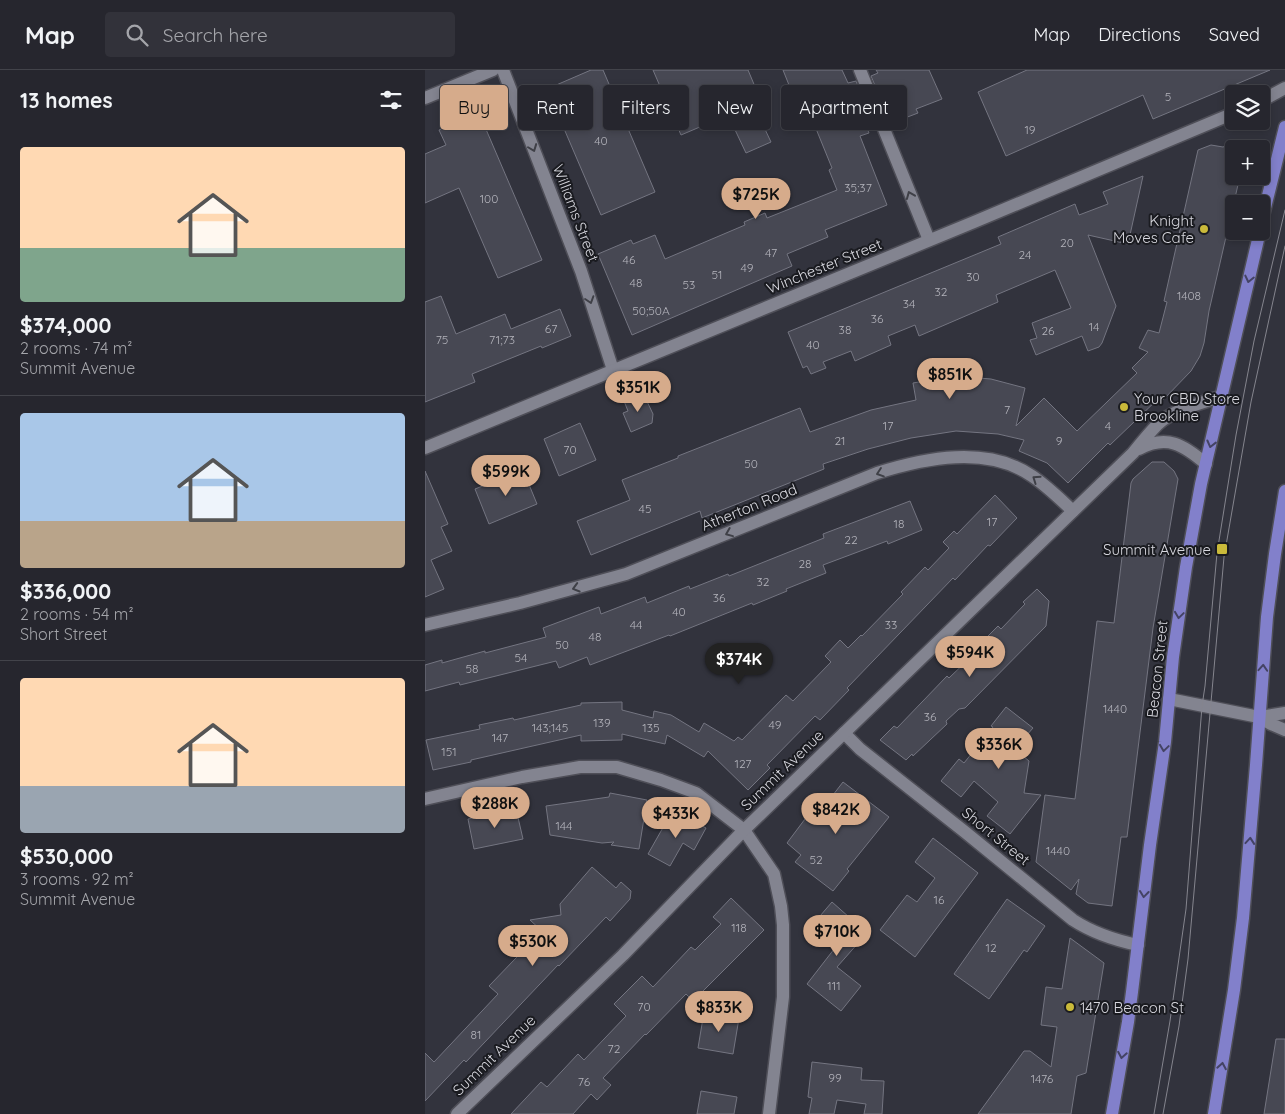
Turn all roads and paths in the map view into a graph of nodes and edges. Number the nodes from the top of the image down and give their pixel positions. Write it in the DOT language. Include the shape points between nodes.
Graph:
graph roads {
  1 [pos="493,70"];
  2 [pos="503,70"];
  3 [pos="860,70"];
  4 [pos="1285,88"];
  5 [pos="1270,96"];
  6 [pos="425,98"];
  7 [pos="1225,117"];
  8 [pos="1285,127"];
  9 [pos="1268,195"];
  10 [pos="929,240"];
  11 [pos="1258,240"];
  12 [pos="613,370"];
  13 [pos="1222,396"];
  14 [pos="425,448"];
  15 [pos="1133,453"];
  16 [pos="1206,464"];
  17 [pos="1285,491"];
  18 [pos="1073,511"];
  19 [pos="425,625"];
  20 [pos="1169,699"];
  21 [pos="1285,713"];
  22 [pos="1259,717"];
  23 [pos="1285,730"];
  24 [pos="844,733"];
  25 [pos="425,799"];
  26 [pos="744,830"];
  27 [pos="1138,945"];
  28 [pos="457,1114"];
  29 [pos="769,1114"];
  30 [pos="1111,1114"];
  31 [pos="1214,1114"];
  1 -- 6 [label="street"];
  2 -- 12 [label="street, Williams Street, one-way" via="581,272"];
  10 -- 3 [label="street, one-way"];
  4 -- 5 [label="street"];
  7 -- 10 [label="street, Winchester Street"];
  8 -- 9 [label="main road"];
  10 -- 12 [label="street, Winchester Street"];
  11 -- 13 [label="main road, Beacon Street, one-way"];
  12 -- 14 [label="street, Winchester Street"];
  13 -- 15 [label="street, Summit Avenue" via="1168,417"];
  13 -- 16 [label="main road, Beacon Street, one-way"];
  15 -- 16 [label="street, Summit Avenue" via="1157,442 1168,442 1183,447"];
  15 -- 18 [label="street, Summit Avenue"];
  16 -- 20 [label="main road, Beacon Street, one-way" via="1186,566"];
  22 -- 17 [label="main road, one-way" via="1269,598"];
  18 -- 19 [label="street, Atherton Road, one-way" via="1048,487 1013,466 970,457 911,464 877,473 626,574"];
  18 -- 24 [label="street, Summit Avenue"];
  20 -- 22 [label="street"];
  20 -- 27 [label="main road, Beacon Street, one-way"];
  21 -- 22 [label="street"];
  22 -- 23 [label="street"];
  31 -- 22 [label="main road, one-way" via="1243,918"];
  24 -- 26 [label="street, Summit Avenue"];
  24 -- 27 [label="street, Short Street" via="1073,920 1103,936"];
  25 -- 26 [label="street" via="522,777 580,768 617,767 696,793"];
  26 -- 28 [label="street, Summit Avenue" via="623,955"];
  26 -- 29 [label="street" via="774,874 783,925 783,996"];
  27 -- 30 [label="main road, Beacon Street, one-way"];
}
